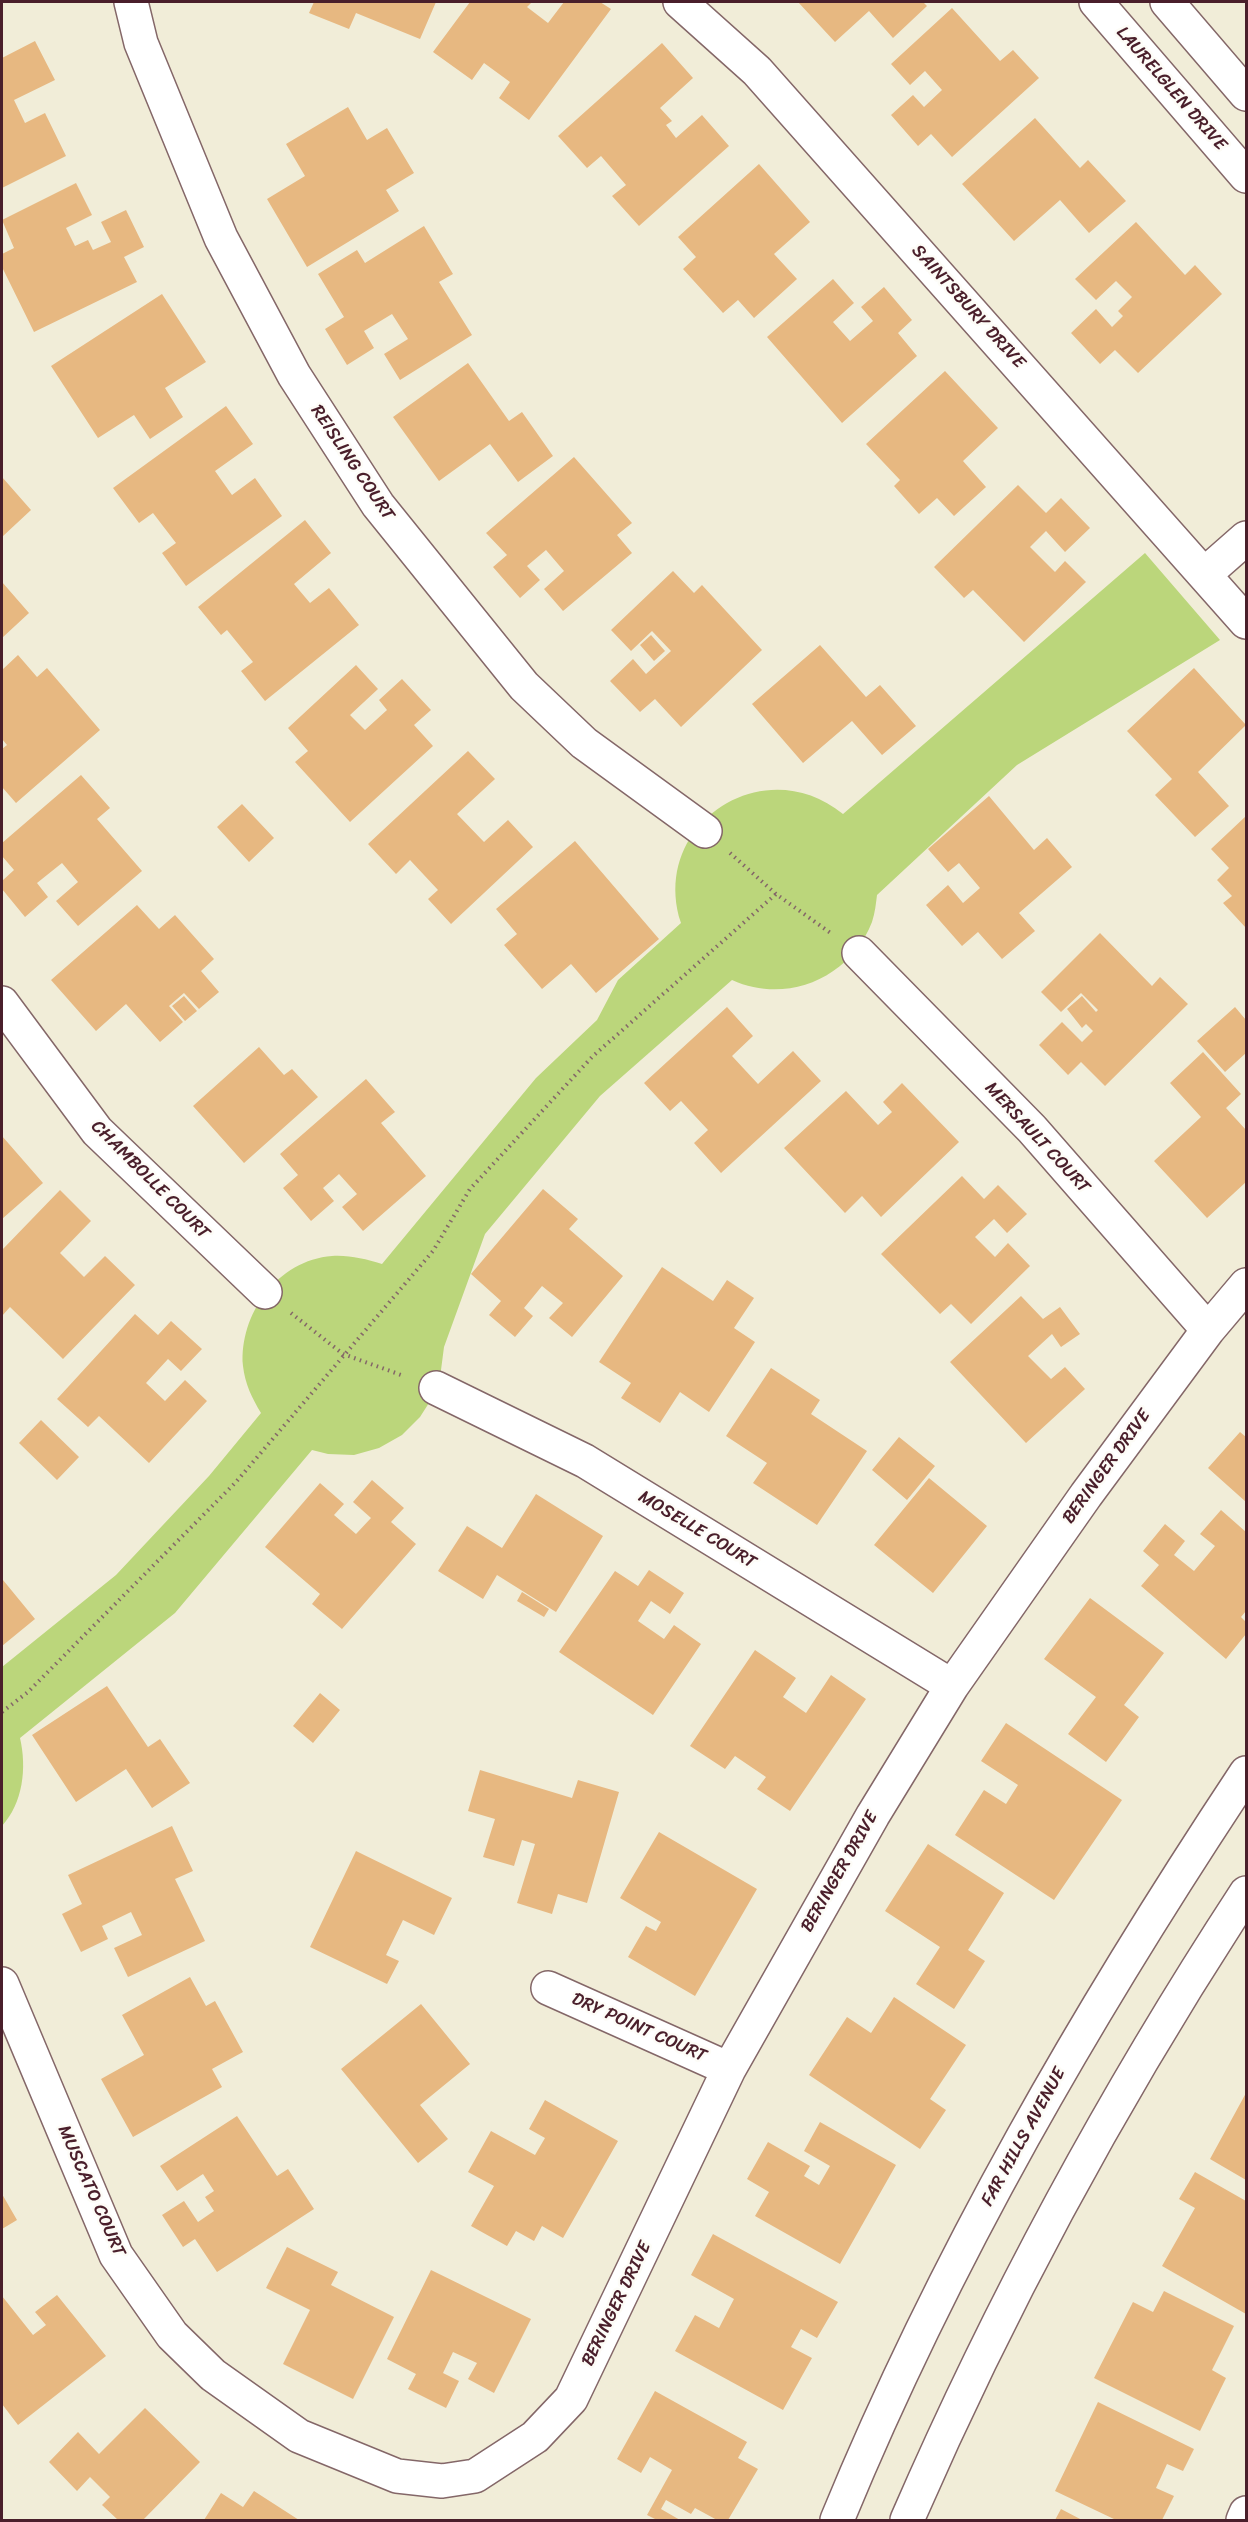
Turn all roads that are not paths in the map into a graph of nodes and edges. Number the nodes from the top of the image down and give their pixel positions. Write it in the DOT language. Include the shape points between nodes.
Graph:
graph roads {
  1 [pos="131,2"];
  2 [pos="680,2"];
  3 [pos="1096,2"];
  4 [pos="1167,2"];
  5 [pos="1246,94"];
  6 [pos="1246,176"];
  7 [pos="1246,538"];
  8 [pos="1205,574"];
  9 [pos="1245,617"];
  10 [pos="705,831"];
  11 [pos="859,953"];
  12 [pos="2,1003"];
  13 [pos="1246,1285"];
  14 [pos="265,1292"];
  15 [pos="1208,1330"];
  16 [pos="436,1388"];
  17 [pos="952,1686"];
  18 [pos="1246,1773"];
  19 [pos="1246,1893"];
  20 [pos="2,1984"];
  21 [pos="548,1988"];
  22 [pos="729,2068"];
  23 [pos="475,2476"];
  24 [pos="1246,2513"];
  25 [pos="837,2520"];
  26 [pos="907,2520"];
  27 [pos="1243,2520"];
  1 -- 10 [label="street, REISLING COURT" via="141,43 221,238 294,375 378,505 524,686 585,743"];
  2 -- 8 [label="street, SAINTSBURY DRIVE" via="757,71"];
  3 -- 6 [label="street, LAURELGLEN DRIVE"];
  4 -- 5 [label="street"];
  7 -- 8 [label="street"];
  8 -- 9 [label="street, SAINTSBURY DRIVE"];
  11 -- 15 [label="street, MERSAULT COURT" via="1032,1129"];
  12 -- 14 [label="street, CHAMBOLLE COURT" via="97,1131"];
  13 -- 15 [label="street, BERINGER DRIVE"];
  15 -- 17 [label="street, BERINGER DRIVE"];
  16 -- 17 [label="street, MOSELLE COURT" via="585,1461"];
  17 -- 22 [label="street, BERINGER DRIVE" via="836,1877"];
  18 -- 25 [label="street, FAR HILLS AVENUE" via="1168,1892 1019,2141 903,2370"];
  19 -- 26 [label="street" via="1136,2068 1075,2176 974,2373"];
  20 -- 23 [label="street, MUSCATO COURT" via="116,2255 172,2334 213,2375 299,2436 397,2476 442,2481"];
  21 -- 22 [label="street, DRY POINT COURT"];
  22 -- 23 [label="street, BERINGER DRIVE" via="571,2399 535,2437"];
  24 -- 27 [label="street"];
}
